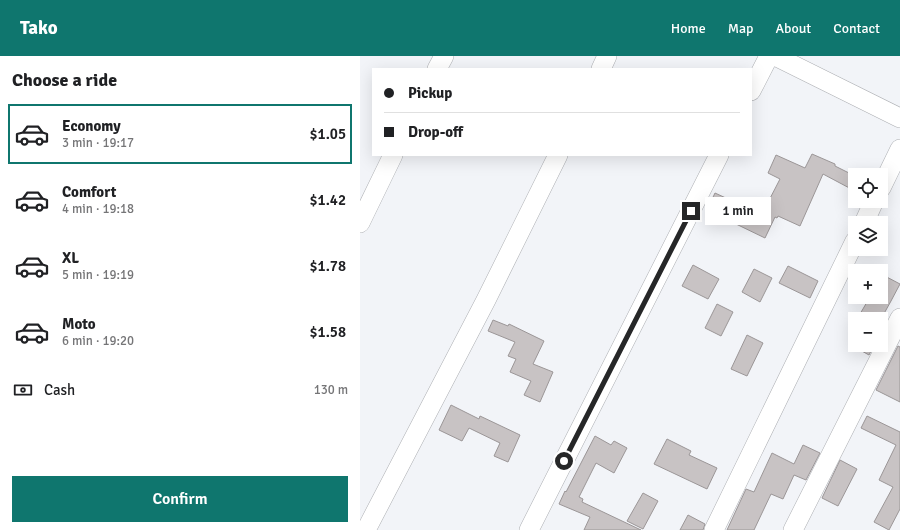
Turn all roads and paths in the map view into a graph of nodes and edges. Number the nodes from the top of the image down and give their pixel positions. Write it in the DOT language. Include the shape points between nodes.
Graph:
graph roads {
  1 [pos="444,56"];
  2 [pos="607,56"];
  3 [pos="769,56"];
  4 [pos="775,56"];
  5 [pos="438,68"];
  6 [pos="601,68"];
  7 [pos="752,89"];
  8 [pos="900,118"];
  9 [pos="900,149"];
  10 [pos="393,156"];
  11 [pos="558,156"];
  12 [pos="718,156"];
  13 [pos="888,174"];
  14 [pos="360,223"];
  15 [pos="848,255"];
  16 [pos="900,318"];
  17 [pos="366,530"];
  18 [pos="529,530"];
  19 [pos="714,530"];
  20 [pos="793,530"];
  1 -- 5 [label="street"];
  2 -- 6 [label="street"];
  3 -- 7 [label="street"];
  4 -- 8 [label="street"];
  9 -- 13 [label="street"];
  10 -- 14 [label="street"];
  11 -- 17 [label="street"];
  12 -- 18 [label="street"];
  15 -- 19 [label="street"];
  16 -- 20 [label="street"];
}
